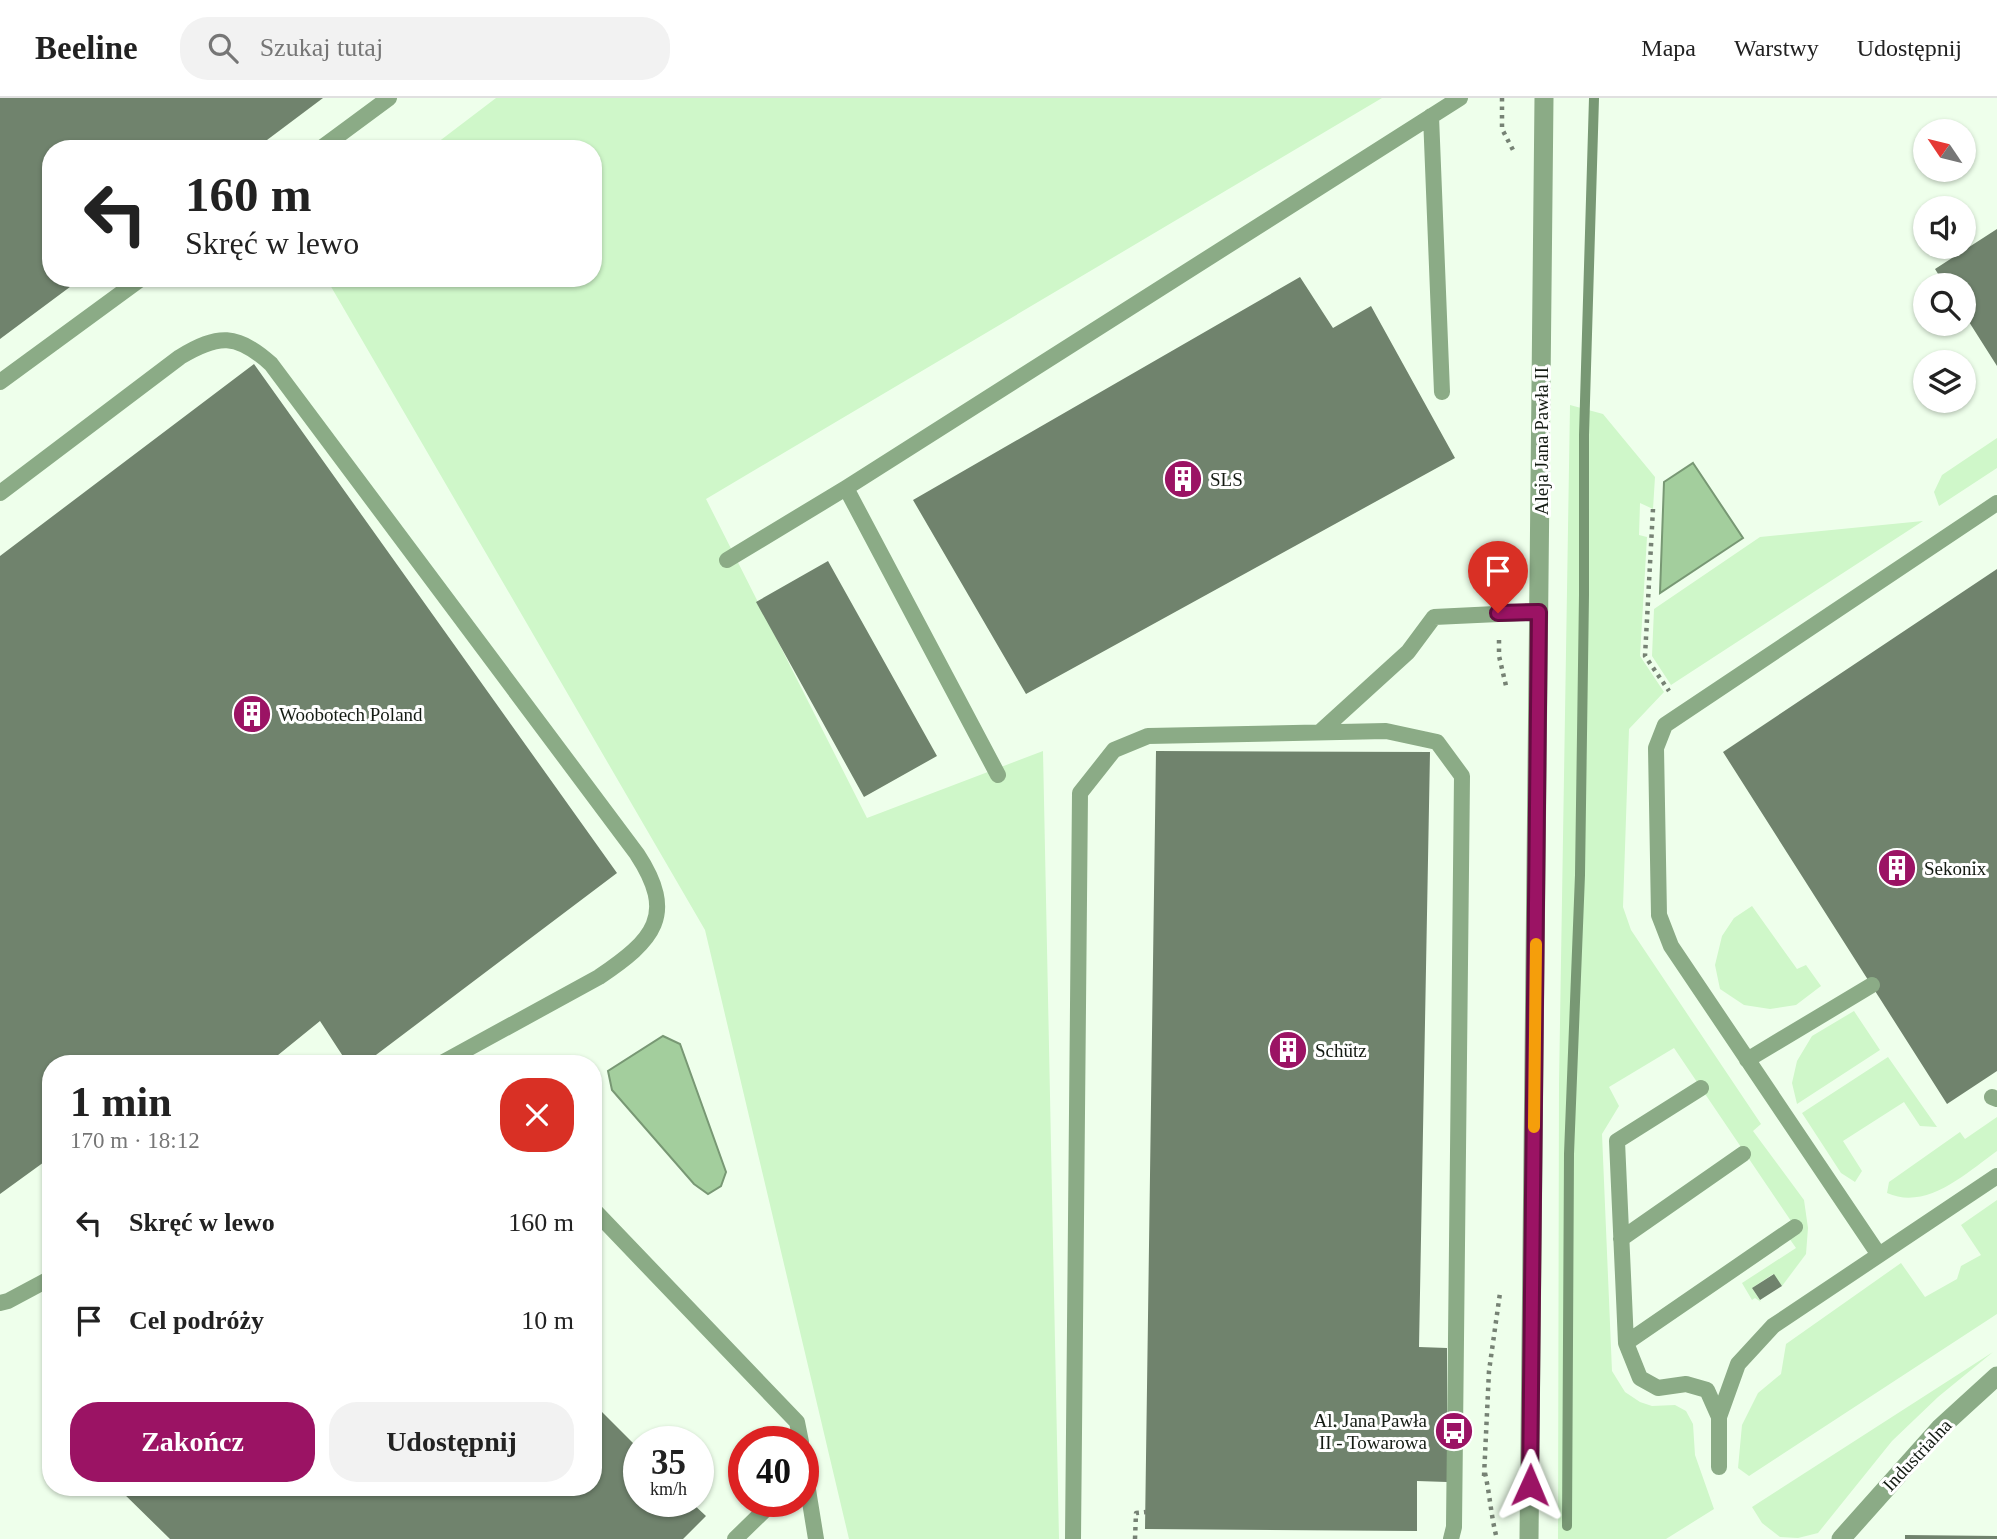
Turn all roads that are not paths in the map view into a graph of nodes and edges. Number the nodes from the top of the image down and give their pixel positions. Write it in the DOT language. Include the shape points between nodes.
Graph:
graph roads {
  1 [pos="390,98"];
  2 [pos="1460,98"];
  3 [pos="1544,98"];
  4 [pos="1431,116"];
  5 [pos="332,140"];
  6 [pos="130,287"];
  7 [pos="0,382"];
  8 [pos="1442,392"];
  9 [pos="845,488"];
  10 [pos="0,493"];
  11 [pos="1997,502"];
  12 [pos="727,560"];
  13 [pos="1539,612"];
  14 [pos="1320,732"];
  15 [pos="999,775"];
  16 [pos="1872,985"];
  17 [pos="456,1055"];
  18 [pos="1747,1060"];
  19 [pos="1701,1088"];
  20 [pos="1743,1154"];
  21 [pos="1997,1176"];
  22 [pos="602,1218"];
  23 [pos="1796,1227"];
  24 [pos="1621,1239"];
  25 [pos="1878,1255"];
  26 [pos="42,1283"];
  27 [pos="0,1303"];
  28 [pos="1626,1343"];
  29 [pos="1997,1376"];
  30 [pos="1718,1417"];
  31 [pos="798,1426"];
  32 [pos="1719,1467"];
  33 [pos="761,1517"];
  34 [pos="812,1517"];
  35 [pos="748,1533"];
  36 [pos="735,1539"];
  37 [pos="816,1539"];
  38 [pos="1073,1539"];
  39 [pos="1451,1539"];
  40 [pos="1529,1539"];
  41 [pos="1841,1539"];
  1 -- 5 [label="lane"];
  2 -- 4 [label="lane"];
  3 -- 13 [label="street, Aleja Jana Pawła II"];
  4 -- 8 [label="lane"];
  4 -- 9 [label="lane"];
  6 -- 7 [label="lane"];
  9 -- 12 [label="lane"];
  9 -- 15 [label="lane"];
  10 -- 17 [label="lane" via="198,346 229,340 271,364 629,842 655,888 659,905 655,922 620,962"];
  11 -- 18 [label="lane" via="1665,725 1656,748 1659,915 1671,946"];
  13 -- 14 [label="lane" via="1434,617 1408,652"];
  13 -- 40 [label="street, Aleja Jana Pawła II"];
  14 -- 38 [label="lane" via="1148,736 1114,750 1080,793"];
  14 -- 39 [label="lane" via="1386,731 1437,742 1462,776"];
  16 -- 18 [label="lane"];
  18 -- 25 [label="lane"];
  19 -- 24 [label="lane" via="1617,1141"];
  20 -- 24 [label="lane"];
  21 -- 25 [label="lane"];
  22 -- 31 [label="lane"];
  23 -- 28 [label="lane"];
  24 -- 28 [label="lane"];
  25 -- 30 [label="lane" via="1773,1326 1738,1364"];
  26 -- 27 [label="lane"];
  28 -- 30 [label="lane" via="1640,1378 1658,1388 1686,1384 1707,1390"];
  29 -- 41 [label="street, Industrialna" via="1940,1428"];
  30 -- 32 [label="lane"];
  33 -- 35 [label="lane"];
  34 -- 37 [label="lane"];
  35 -- 36 [label="lane"];
}
